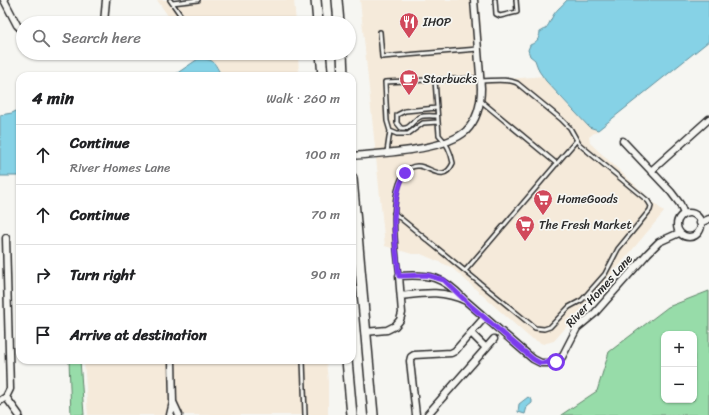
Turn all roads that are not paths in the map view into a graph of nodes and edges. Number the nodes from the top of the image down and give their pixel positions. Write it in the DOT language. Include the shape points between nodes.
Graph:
graph roads {
  1 [pos="4,0"];
  2 [pos="106,0"];
  3 [pos="198,0"];
  4 [pos="316,0"];
  5 [pos="337,0"];
  6 [pos="474,0"];
  7 [pos="495,0"];
  8 [pos="516,0"];
  9 [pos="171,2"];
  10 [pos="104,16"];
  11 [pos="181,16"];
  12 [pos="317,16"];
  13 [pos="338,16"];
  14 [pos="16,23"];
  15 [pos="380,32"];
  16 [pos="478,49"];
  17 [pos="322,60"];
  18 [pos="343,60"];
  19 [pos="323,72"];
  20 [pos="344,72"];
  21 [pos="481,79"];
  22 [pos="435,80"];
  23 [pos="481,101"];
  24 [pos="437,108"];
  25 [pos="437,116"];
  26 [pos="709,119"];
  27 [pos="438,122"];
  28 [pos="390,131"];
  29 [pos="576,141"];
  30 [pos="622,141"];
  31 [pos="446,142"];
  32 [pos="387,152"];
  33 [pos="356,156"];
  34 [pos="557,164"];
  35 [pos="651,171"];
  36 [pos="394,213"];
  37 [pos="684,214"];
  38 [pos="709,218"];
  39 [pos="356,222"];
  40 [pos="700,223"];
  41 [pos="679,233"];
  42 [pos="6,238"];
  43 [pos="465,271"];
  44 [pos="399,276"];
  45 [pos="401,296"];
  46 [pos="466,302"];
  47 [pos="484,318"];
  48 [pos="366,332"];
  49 [pos="470,333"];
  50 [pos="494,339"];
  51 [pos="486,348"];
  52 [pos="172,364"];
  53 [pos="303,364"];
  54 [pos="347,364"];
  55 [pos="3,399"];
  56 [pos="173,402"];
  57 [pos="19,415"];
  58 [pos="170,415"];
  59 [pos="179,415"];
  60 [pos="305,415"];
  61 [pos="352,415"];
  62 [pos="372,415"];
  63 [pos="416,415"];
  64 [pos="422,415"];
  65 [pos="428,415"];
  1 -- 14 [label="street"];
  2 -- 10 [label="street"];
  3 -- 9 [label="lane"];
  4 -- 12 [label="main road"];
  5 -- 13 [label="main road"];
  6 -- 16 [label="street"];
  7 -- 8 [label="lane" via="496,14 500,16 517,12"];
  9 -- 11 [label="lane"];
  15 -- 16 [label="lane" via="382,57"];
  16 -- 21 [label="street"];
  17 -- 19 [label="main road"];
  18 -- 20 [label="main road"];
  21 -- 22 [label="lane"];
  21 -- 23 [label="street"];
  21 -- 29 [label="lane" via="518,83 562,119"];
  22 -- 24 [label="lane"];
  22 -- 28 [label="lane" via="385,82"];
  23 -- 31 [label="street" via="474,120 465,131"];
  23 -- 34 [label="lane"];
  24 -- 25 [label="lane"];
  24 -- 25 [label="lane" via="405,111 397,115 397,121 401,128 405,129 421,117"];
  25 -- 27 [label="lane"];
  26 -- 35 [label="street"];
  27 -- 28 [label="lane" via="423,123 408,134"];
  27 -- 31 [label="lane" via="439,135"];
  28 -- 32 [label="lane"];
  29 -- 34 [label="lane"];
  29 -- 43 [label="lane" via="651,206 618,249 605,274 582,300 570,307 550,327 544,329 535,328"];
  30 -- 35 [label="street"];
  31 -- 32 [label="street"];
  31 -- 36 [label="lane" via="453,163 451,167 444,173 421,166 411,168 401,181"];
  32 -- 33 [label="street"];
  34 -- 43 [label="lane"];
  35 -- 37 [label="street" via="671,192"];
  36 -- 43 [label="lane"];
  36 -- 44 [label="lane"];
  37 -- 40 [label="street" via="695,214"];
  37 -- 41 [label="street" via="678,218"];
  38 -- 40 [label="street, River Homes Lane"];
  39 -- 48 [label="main road"];
  40 -- 41 [label="street, River Homes Lane" via="700,230 694,236 687,237"];
  41 -- 47 [label="street, River Homes Lane" via="659,242 649,251 594,314 576,328 562,357 556,362 540,363 533,359"];
  42 -- 55 [label="street" via="10,389"];
  44 -- 45 [label="street"];
  44 -- 46 [label="street" via="426,275 444,280"];
  45 -- 46 [label="street, River Homes Lane" via="448,294"];
  45 -- 48 [label="street" via="402,313 395,326 387,330"];
  46 -- 47 [label="street, River Homes Lane"];
  47 -- 49 [label="street"];
  48 -- 62 [label="main road"];
  49 -- 51 [label="street"];
  49 -- 63 [label="street" via="451,353 411,357"];
  50 -- 51 [label="street"];
  51 -- 65 [label="street"];
  52 -- 56 [label="street"];
  53 -- 60 [label="lane"];
  54 -- 61 [label="main road"];
  55 -- 57 [label="street"];
  56 -- 58 [label="street"];
  56 -- 59 [label="street"];
  64 -- 65 [label="street"];
}
